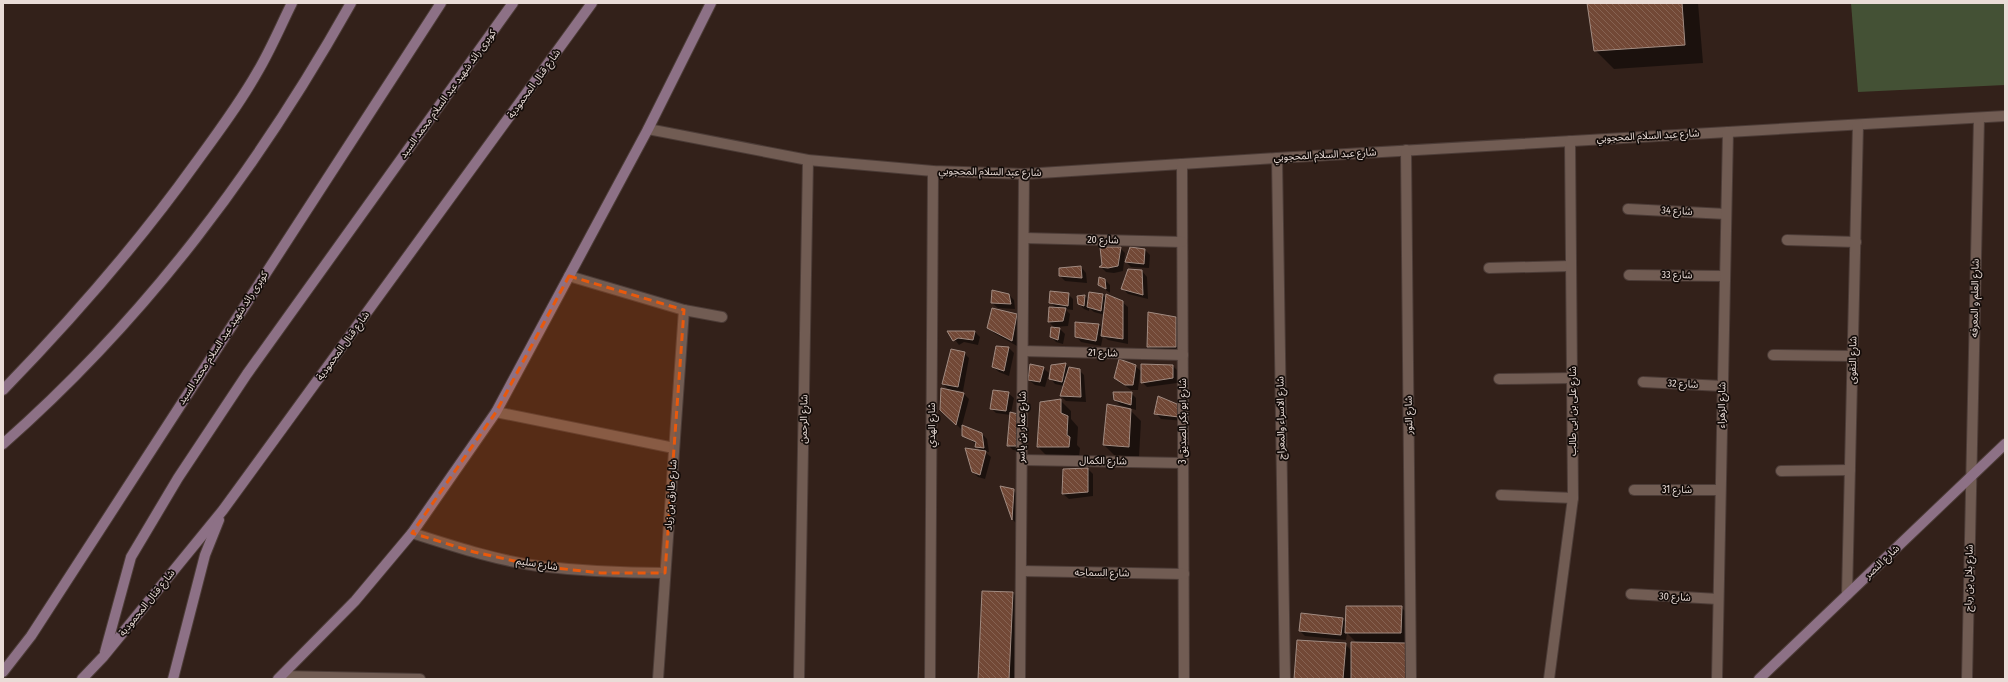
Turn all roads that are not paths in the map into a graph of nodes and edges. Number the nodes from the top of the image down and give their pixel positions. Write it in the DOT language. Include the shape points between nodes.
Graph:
graph roads {
  1 [pos="292,3"];
  2 [pos="351,3"];
  3 [pos="441,3"];
  4 [pos="513,3"];
  5 [pos="592,3"];
  6 [pos="711,3"];
  7 [pos="2005,116"];
  8 [pos="1979,118"];
  9 [pos="1858,124"];
  10 [pos="648,129"];
  11 [pos="1728,132"];
  12 [pos="1570,141"];
  13 [pos="1406,150"];
  14 [pos="1277,158"];
  15 [pos="808,160"];
  16 [pos="1182,164"];
  17 [pos="933,171"];
  18 [pos="1024,174"];
  19 [pos="1628,208"];
  20 [pos="1726,214"];
  21 [pos="1024,238"];
  22 [pos="1787,240"];
  23 [pos="1182,242"];
  24 [pos="1856,242"];
  25 [pos="1571,266"];
  26 [pos="1489,268"];
  27 [pos="1630,275"];
  28 [pos="569,276"];
  29 [pos="1724,276"];
  30 [pos="684,310"];
  31 [pos="722,317"];
  32 [pos="1023,351"];
  33 [pos="1183,355"];
  34 [pos="1774,355"];
  35 [pos="1853,356"];
  36 [pos="1499,378"];
  37 [pos="1572,378"];
  38 [pos="1643,382"];
  39 [pos="1722,386"];
  40 [pos="3,390"];
  41 [pos="496,412"];
  42 [pos="3,444"];
  43 [pos="2005,444"];
  44 [pos="674,448"];
  45 [pos="1022,460"];
  46 [pos="1183,463"];
  47 [pos="1850,470"];
  48 [pos="1781,471"];
  49 [pos="1970,478"];
  50 [pos="1634,490"];
  51 [pos="1720,490"];
  52 [pos="1501,495"];
  53 [pos="1573,498"];
  54 [pos="223,510"];
  55 [pos="412,533"];
  56 [pos="1021,571"];
  57 [pos="665,573"];
  58 [pos="1184,574"];
  59 [pos="1631,594"];
  60 [pos="1847,595"];
  61 [pos="1718,600"];
  62 [pos="103,657"];
  63 [pos="3,672"];
  64 [pos="280,677"];
  65 [pos="82,679"];
  66 [pos="173,679"];
  67 [pos="420,679"];
  68 [pos="658,679"];
  69 [pos="799,679"];
  70 [pos="930,679"];
  71 [pos="1020,679"];
  72 [pos="1184,679"];
  73 [pos="1285,679"];
  74 [pos="1411,679"];
  75 [pos="1549,679"];
  76 [pos="1717,679"];
  77 [pos="1759,679"];
  78 [pos="1967,679"];
  1 -- 40 [label="main road" via="259,71 214,139 165,205 114,270 60,332"];
  2 -- 42 [label="main road" via="276,128 186,251 137,310 85,366"];
  3 -- 63 [label="main road, كوبرى رائد شهيد عبد السلام محمد السيد" via="31,636"];
  4 -- 62 [label="main road, كوبرى رائد شهيد عبد السلام محمد السيد" via="247,374 178,478 131,557"];
  5 -- 54 [label="main road, شارع قنال المحمودية"];
  6 -- 10 [label="main road"];
  7 -- 8 [label="street, شارع عبد السلام المحجوبي"];
  8 -- 9 [label="street, شارع عبد السلام المحجوبي"];
  8 -- 49 [label="street, شارع العلم و المعرفه"];
  9 -- 11 [label="street, شارع عبد السلام المحجوبي"];
  9 -- 24 [label="street, شارع التقوى"];
  10 -- 15 [label="street, شارع عبد السلام المحجوبي"];
  10 -- 28 [label="main road"];
  11 -- 12 [label="street, شارع عبد السلام المحجوبي"];
  11 -- 20 [label="street, شارع الزهراء"];
  12 -- 13 [label="street, شارع عبد السلام المحجوبي"];
  12 -- 25 [label="street, شارع على بن ابى طالب"];
  13 -- 14 [label="street, شارع عبد السلام المحجوبي"];
  13 -- 74 [label="street, شارع النور"];
  14 -- 16 [label="street, شارع عبد السلام المحجوبي"];
  14 -- 73 [label="street, شارع الاسراء والمعراج"];
  15 -- 17 [label="street, شارع عبد السلام المحجوبي"];
  15 -- 69 [label="street, شارع الرحمن"];
  16 -- 18 [label="street, شارع عبد السلام المحجوبي"];
  16 -- 23 [label="street, شارع ابو بكر الصديق 3"];
  17 -- 18 [label="street, شارع عبد السلام المحجوبي"];
  17 -- 70 [label="street, شارع الهدي"];
  18 -- 21 [label="street, شارع عمار بن ياسر"];
  19 -- 20 [label="street, شارع 34"];
  20 -- 29 [label="street, شارع الزهراء"];
  21 -- 23 [label="street, شارع 20"];
  21 -- 32 [label="street, شارع عمار بن ياسر"];
  22 -- 24 [label="street"];
  23 -- 33 [label="street, شارع ابو بكر الصديق 3"];
  24 -- 35 [label="street, شارع التقوى"];
  25 -- 26 [label="street"];
  25 -- 37 [label="street, شارع على بن ابى طالب"];
  27 -- 29 [label="street, شارع 33"];
  28 -- 30 [label="street"];
  28 -- 41 [label="main road"];
  29 -- 39 [label="street, شارع الزهراء"];
  30 -- 31 [label="street"];
  30 -- 44 [label="street, شارع طارق بن زياد"];
  32 -- 33 [label="street, شارع 21"];
  32 -- 45 [label="street, شارع عمار بن ياسر"];
  33 -- 46 [label="street, شارع ابو بكر الصديق 3"];
  34 -- 35 [label="street"];
  35 -- 47 [label="street, شارع التقوى"];
  36 -- 37 [label="street"];
  37 -- 53 [label="street, شارع على بن ابى طالب"];
  38 -- 39 [label="street, شارع 32"];
  39 -- 51 [label="street, شارع الزهراء"];
  41 -- 44 [label="street"];
  41 -- 55 [label="main road"];
  43 -- 49 [label="main road, شارع النصر"];
  44 -- 57 [label="street, شارع طارق بن زياد"];
  45 -- 46 [label="street, شارع الكمال"];
  45 -- 56 [label="street, شارع عمار بن ياسر"];
  46 -- 58 [label="street, شارع ابو بكر الصديق 3"];
  47 -- 48 [label="street"];
  47 -- 60 [label="street, شارع التقوى"];
  49 -- 60 [label="main road, شارع النصر"];
  49 -- 78 [label="street, شارع بلال بن رباح"];
  50 -- 51 [label="street, شارع 31"];
  51 -- 61 [label="street, شارع الزهراء"];
  52 -- 53 [label="street"];
  53 -- 75 [label="street, شارع على بن ابى طالب"];
  54 -- 62 [label="main road, شارع قنال المحمودية"];
  54 -- 66 [label="main road" via="205,556"];
  55 -- 57 [label="street, شارع سليم" via="474,552 537,566 601,573"];
  55 -- 64 [label="main road" via="355,601"];
  56 -- 58 [label="street, شارع السماحه"];
  56 -- 71 [label="street, شارع عمار بن ياسر"];
  57 -- 68 [label="street, شارع طارق بن زياد"];
  58 -- 72 [label="street, شارع ابو بكر الصديق 3"];
  59 -- 61 [label="street, شارع 30"];
  60 -- 77 [label="main road, شارع النصر"];
  61 -- 76 [label="street, شارع الزهراء"];
  62 -- 65 [label="main road, شارع قنال المحمودية"];
  64 -- 67 [label="street"];
}
